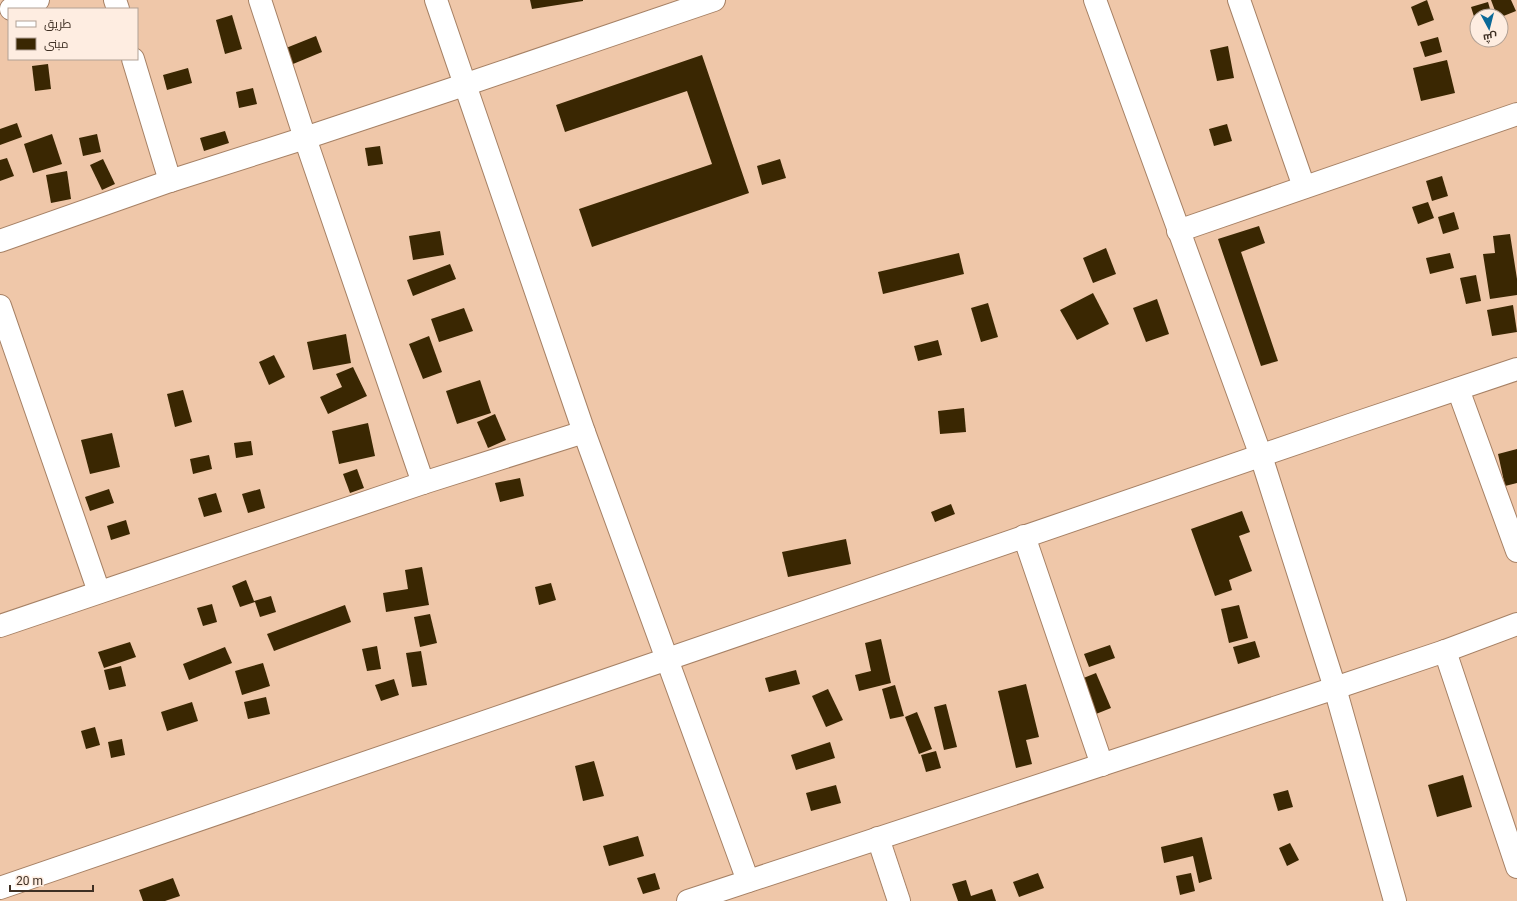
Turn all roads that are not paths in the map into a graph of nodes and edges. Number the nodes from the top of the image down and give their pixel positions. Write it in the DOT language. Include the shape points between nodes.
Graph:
graph roads {
  1 [pos="38,0"];
  2 [pos="260,0"];
  3 [pos="436,0"];
  4 [pos="714,0"];
  5 [pos="1095,0"];
  6 [pos="1239,0"];
  7 [pos="13,8"];
  8 [pos="133,60"];
  9 [pos="464,86"];
  10 [pos="1517,114"];
  11 [pos="305,138"];
  12 [pos="170,181"];
  13 [pos="1304,187"];
  14 [pos="1178,231"];
  15 [pos="0,241"];
  16 [pos="0,306"];
  17 [pos="1517,369"];
  18 [pos="1458,389"];
  19 [pos="584,432"];
  20 [pos="1261,456"];
  21 [pos="424,483"];
  22 [pos="1024,536"];
  23 [pos="1517,551"];
  24 [pos="99,592"];
  25 [pos="1517,624"];
  26 [pos="0,626"];
  27 [pos="1445,651"];
  28 [pos="667,660"];
  29 [pos="1335,688"];
  30 [pos="1102,765"];
  31 [pos="1509,820"];
  32 [pos="878,838"];
  33 [pos="1517,867"];
  34 [pos="748,881"];
  35 [pos="2,890"];
  36 [pos="688,901"];
  37 [pos="900,901"];
  38 [pos="1395,901"];
  1 -- 7 [label="street"];
  2 -- 11 [label="street"];
  3 -- 9 [label="street"];
  4 -- 9 [label="street"];
  5 -- 14 [label="street"];
  6 -- 13 [label="street"];
  8 -- 12 [label="street"];
  9 -- 11 [label="street"];
  9 -- 19 [label="street"];
  10 -- 13 [label="street"];
  11 -- 12 [label="street"];
  11 -- 21 [label="street"];
  12 -- 15 [label="street"];
  13 -- 14 [label="street"];
  14 -- 20 [label="street"];
  16 -- 24 [label="street"];
  17 -- 18 [label="street"];
  18 -- 20 [label="street"];
  18 -- 23 [label="street"];
  19 -- 21 [label="street"];
  19 -- 28 [label="street"];
  20 -- 22 [label="street"];
  20 -- 29 [label="street"];
  21 -- 24 [label="street"];
  22 -- 28 [label="street"];
  22 -- 30 [label="street"];
  24 -- 26 [label="street"];
  25 -- 27 [label="street"];
  27 -- 29 [label="street"];
  27 -- 31 [label="street"];
  28 -- 34 [label="street"];
  28 -- 35 [label="street"];
  29 -- 30 [label="street"];
  29 -- 38 [label="street"];
  30 -- 32 [label="street"];
  31 -- 33 [label="street"];
  32 -- 34 [label="street"];
  32 -- 37 [label="street"];
  34 -- 36 [label="street"];
}
